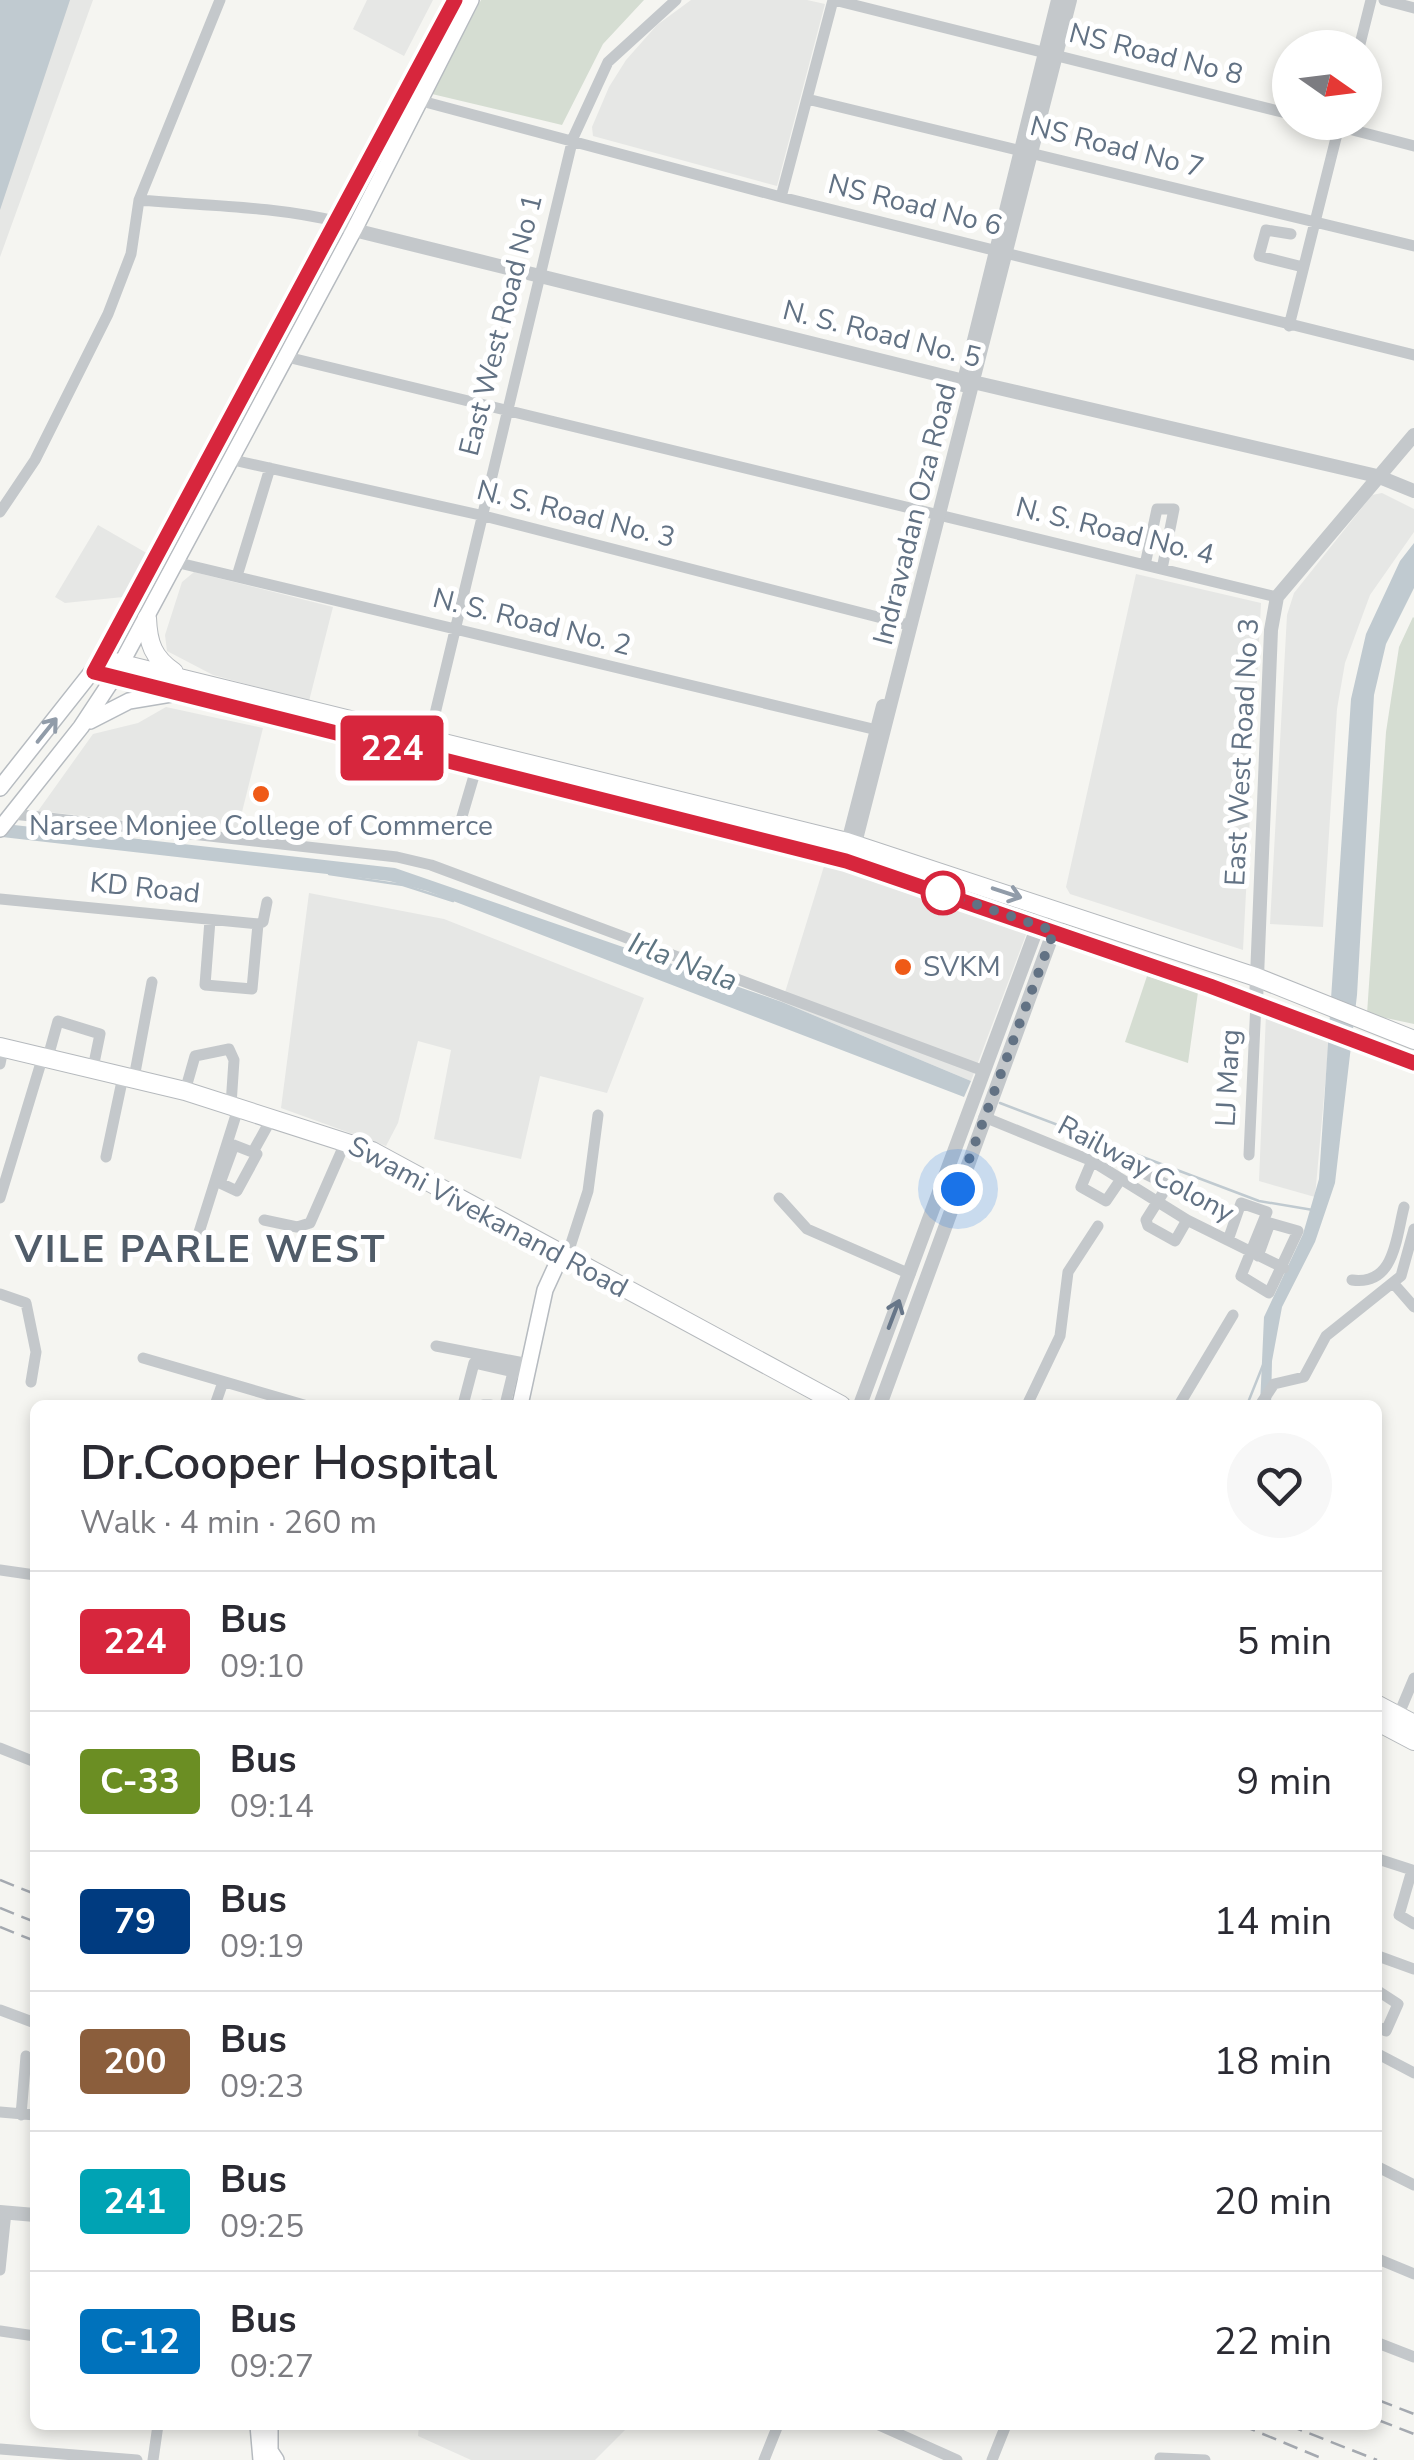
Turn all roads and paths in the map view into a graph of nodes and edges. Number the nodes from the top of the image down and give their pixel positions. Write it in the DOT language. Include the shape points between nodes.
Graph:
graph roads {
  1 [pos="220,0"];
  2 [pos="455,0"];
  3 [pos="470,0"];
  4 [pos="676,0"];
  5 [pos="834,0"];
  6 [pos="1058,0"];
  7 [pos="1070,0"];
  8 [pos="1371,0"];
  9 [pos="1384,0"];
  10 [pos="1414,8"];
  11 [pos="1364,30"];
  12 [pos="1050,53"];
  13 [pos="412,98"];
  14 [pos="807,99"];
  15 [pos="1272,109"];
  16 [pos="1382,137"];
  17 [pos="573,138"];
  18 [pos="1336,140"];
  19 [pos="1414,146"];
  20 [pos="1026,151"];
  21 [pos="781,197"];
  22 [pos="140,200"];
  23 [pos="1290,216"];
  24 [pos="1315,222"];
  25 [pos="347,226"];
  26 [pos="1414,246"];
  27 [pos="1001,252"];
  28 [pos="1303,268"];
  29 [pos="539,275"];
  30 [pos="1289,326"];
  31 [pos="1414,355"];
  32 [pos="287,356"];
  33 [pos="969,381"];
  34 [pos="506,408"];
  35 [pos="1414,435"];
  36 [pos="233,460"];
  37 [pos="270,468"];
  38 [pos="1377,476"];
  39 [pos="1414,491"];
  40 [pos="0,512"];
  41 [pos="937,514"];
  42 [pos="480,515"];
  43 [pos="176,562"];
  44 [pos="1145,564"];
  45 [pos="1162,569"];
  46 [pos="236,576"];
  47 [pos="1276,597"];
  48 [pos="147,618"];
  49 [pos="905,624"];
  50 [pos="455,628"];
  51 [pos="98,665"];
  52 [pos="118,670"];
  53 [pos="182,686"];
  54 [pos="323,721"];
  55 [pos="81,728"];
  56 [pos="877,730"];
  57 [pos="429,737"];
  58 [pos="425,757"];
  59 [pos="476,769"];
  60 [pos="0,788"];
  61 [pos="13,814"];
  62 [pos="0,829"];
  63 [pos="458,830"];
  64 [pos="850,850"];
  65 [pos="0,899"];
  66 [pos="267,902"];
  67 [pos="1052,907"];
  68 [pos="210,920"];
  69 [pos="258,924"];
  70 [pos="1046,928"];
  71 [pos="1256,976"];
  72 [pos="152,982"];
  73 [pos="1256,1002"];
  74 [pos="148,1040"];
  75 [pos="1414,1040"];
  76 [pos="0,1046"];
  77 [pos="44,1060"];
  78 [pos="0,1061"];
  79 [pos="1414,1063"];
  80 [pos="93,1068"];
  81 [pos="984,1071"];
  82 [pos="132,1081"];
  83 [pos="185,1091"];
  84 [pos="982,1093"];
  85 [pos="233,1110"];
  86 [pos="986,1113"];
  87 [pos="598,1114"];
  88 [pos="269,1123"];
  89 [pos="254,1150"];
  90 [pos="342,1150"];
  91 [pos="1250,1155"];
  92 [pos="106,1157"];
  93 [pos="1092,1161"];
  94 [pos="1127,1165"];
  95 [pos="1121,1179"];
  96 [pos="0,1198"];
  97 [pos="779,1198"];
  98 [pos="1158,1202"];
  99 [pos="1404,1206"];
  100 [pos="264,1220"];
  101 [pos="1187,1220"];
  102 [pos="1098,1226"];
  103 [pos="1414,1229"];
  104 [pos="1228,1240"];
  105 [pos="195,1245"];
  106 [pos="1256,1254"];
  107 [pos="563,1259"];
  108 [pos="1389,1264"];
  109 [pos="1284,1268"];
  110 [pos="1405,1268"];
  111 [pos="910,1274"];
  112 [pos="1352,1280"];
  113 [pos="1394,1284"];
  114 [pos="0,1294"];
  115 [pos="1414,1307"];
  116 [pos="1233,1316"];
  117 [pos="436,1346"];
  118 [pos="143,1358"];
  119 [pos="479,1359"];
  120 [pos="523,1371"];
  121 [pos="30,1382"];
  122 [pos="223,1382"];
  123 [pos="268,1399"];
  124 [pos="218,1400"];
  125 [pos="464,1400"];
  126 [pos="508,1400"];
  127 [pos="520,1400"];
  128 [pos="529,1400"];
  129 [pos="805,1400"];
  130 [pos="831,1400"];
  131 [pos="862,1400"];
  132 [pos="882,1400"];
  133 [pos="1029,1400"];
  134 [pos="1181,1400"];
  135 [pos="1263,1400"];
  136 [pos="0,1570"];
  137 [pos="30,1574"];
  138 [pos="1414,1678"];
  139 [pos="1396,1723"];
  140 [pos="1414,1740"];
  141 [pos="0,1748"];
  142 [pos="30,1760"];
  143 [pos="1382,1859"];
  144 [pos="1413,1870"];
  145 [pos="1414,1924"];
  146 [pos="1382,1957"];
  147 [pos="1414,1969"];
  148 [pos="1382,1993"];
  149 [pos="0,2010"];
  150 [pos="30,2021"];
  151 [pos="1382,2029"];
  152 [pos="1382,2054"];
  153 [pos="26,2056"];
  154 [pos="1414,2073"];
  155 [pos="0,2112"];
  156 [pos="28,2115"];
  157 [pos="1382,2169"];
  158 [pos="1414,2186"];
  159 [pos="3,2212"];
  160 [pos="30,2215"];
  161 [pos="1382,2261"];
  162 [pos="0,2270"];
  163 [pos="1414,2274"];
  164 [pos="0,2331"];
  165 [pos="30,2335"];
  166 [pos="1382,2345"];
  167 [pos="1414,2357"];
  168 [pos="157,2430"];
  169 [pos="258,2430"];
  170 [pos="270,2430"];
  171 [pos="776,2430"];
  172 [pos="890,2430"];
  173 [pos="1004,2430"];
  174 [pos="0,2450"];
  175 [pos="1160,2458"];
  176 [pos="138,2460"];
  177 [pos="153,2460"];
  178 [pos="261,2460"];
  179 [pos="276,2460"];
  180 [pos="764,2460"];
  181 [pos="957,2460"];
  182 [pos="992,2460"];
  183 [pos="1205,2460"];
  1 -- 22 [label="street"];
  2 -- 13 [label="main road"];
  3 -- 13 [label="main road"];
  4 -- 17 [label="street, East West Road No 1" via="608,62"];
  5 -- 12 [label="street, NS Road No 8"];
  5 -- 14 [label="street"];
  6 -- 12 [label="street, Indravadan Oza Road"];
  7 -- 12 [label="street, Indravadan Oza Road"];
  8 -- 11 [label="street"];
  9 -- 10 [label="street"];
  12 -- 15 [label="street, NS Road No 8"];
  12 -- 20 [label="street, Indravadan Oza Road"];
  13 -- 17 [label="street, NS Road No 6"];
  13 -- 25 [label="main road"];
  14 -- 20 [label="street, NS Road No 7"];
  14 -- 21 [label="street"];
  16 -- 19 [label="street"];
  17 -- 21 [label="street, NS Road No 6"];
  17 -- 29 [label="street, East West Road No 1"];
  18 -- 24 [label="street"];
  20 -- 23 [label="street, NS Road No 7"];
  20 -- 27 [label="street, Indravadan Oza Road"];
  21 -- 27 [label="street, NS Road No 6"];
  22 -- 25 [label="street" via="258,207"];
  22 -- 40 [label="street" via="108,314 35,460"];
  23 -- 24 [label="street, NS Road No 7"];
  23 -- 28 [label="street" via="1288,234 1266,230 1260,256"];
  24 -- 26 [label="street, NS Road No 7"];
  24 -- 28 [label="street"];
  25 -- 29 [label="street, N. S. Road No. 5"];
  25 -- 32 [label="main road"];
  25 -- 51 [label="main road"];
  27 -- 30 [label="street, NS Road No 6"];
  27 -- 33 [label="street, Indravadan Oza Road"];
  28 -- 30 [label="street"];
  29 -- 33 [label="street, N. S. Road No. 5"];
  29 -- 34 [label="street, East West Road No 1"];
  30 -- 31 [label="street, NS Road No 6"];
  32 -- 34 [label="street"];
  32 -- 36 [label="main road"];
  33 -- 38 [label="street, N. S. Road No. 5"];
  33 -- 41 [label="street, Indravadan Oza Road"];
  34 -- 41 [label="street"];
  34 -- 42 [label="street, East West Road No 1"];
  35 -- 38 [label="street, East West Road No 3"];
  36 -- 37 [label="street, N. S. Road No. 3"];
  36 -- 43 [label="main road"];
  37 -- 42 [label="street, N. S. Road No. 3"];
  37 -- 46 [label="street"];
  38 -- 39 [label="street, N. S. Road No. 5"];
  38 -- 47 [label="street, East West Road No 3"];
  41 -- 44 [label="street, N. S. Road No. 4"];
  41 -- 49 [label="street, Indravadan Oza Road"];
  41 -- 64 [label="street, Indravadan Oza Road"];
  42 -- 49 [label="street, N. S. Road No. 3"];
  42 -- 50 [label="street, East West Road No 1"];
  43 -- 46 [label="street, N. S. Road No. 2"];
  43 -- 48 [label="main road"];
  44 -- 45 [label="street, N. S. Road No. 4"];
  44 -- 45 [label="street" via="1157,509 1174,509"];
  45 -- 47 [label="street, N. S. Road No. 4"];
  46 -- 50 [label="street, N. S. Road No. 2"];
  47 -- 71 [label="street, East West Road No 3"];
  48 -- 52 [label="main road"];
  48 -- 53 [label="main road" via="152,650"];
  49 -- 56 [label="street, Indravadan Oza Road"];
  50 -- 56 [label="street, N. S. Road No. 2"];
  50 -- 57 [label="street, East West Road No 1"];
  51 -- 52 [label="main road"];
  60 -- 51 [label="main road, one-way"];
  52 -- 53 [label="main road"];
  52 -- 55 [label="main road"];
  53 -- 54 [label="main road"];
  53 -- 55 [label="main road" via="129,701"];
  54 -- 57 [label="main road"];
  54 -- 58 [label="main road"];
  55 -- 61 [label="main road"];
  56 -- 64 [label="street, Indravadan Oza Road"];
  57 -- 58 [label="street, East West Road No 1"];
  57 -- 64 [label="main road"];
  58 -- 59 [label="main road"];
  59 -- 63 [label="street"];
  59 -- 64 [label="main road"];
  61 -- 62 [label="main road"];
  61 -- 81 [label="street" via="397,856"];
  64 -- 67 [label="main road, one-way"];
  64 -- 70 [label="main road"];
  65 -- 68 [label="street, KD Road"];
  66 -- 69 [label="street"];
  67 -- 70 [label="street"];
  67 -- 71 [label="main road"];
  68 -- 69 [label="street, KD Road"];
  68 -- 69 [label="street" via="205,985 212,988 252,989"];
  70 -- 73 [label="main road"];
  70 -- 81 [label="street"];
  70 -- 84 [label="street"];
  71 -- 73 [label="street, East West Road No 3"];
  71 -- 75 [label="main road"];
  72 -- 82 [label="street"];
  73 -- 79 [label="main road"];
  73 -- 91 [label="street, LJ Marg"];
  74 -- 82 [label="street"];
  76 -- 77 [label="main road, Swami Vivekanand Road"];
  77 -- 78 [label="main road, Swami Vivekanand Road"];
  77 -- 80 [label="main road, Swami Vivekanand Road"];
  77 -- 80 [label="street" via="58,1021 100,1034"];
  77 -- 82 [label="main road, Swami Vivekanand Road"];
  77 -- 96 [label="street"];
  80 -- 82 [label="main road, Swami Vivekanand Road"];
  81 -- 84 [label="street"];
  82 -- 83 [label="main road, Swami Vivekanand Road"];
  82 -- 85 [label="main road, Swami Vivekanand Road"];
  82 -- 92 [label="street"];
  83 -- 85 [label="main road, Swami Vivekanand Road"];
  83 -- 85 [label="street" via="196,1056 229,1050"];
  84 -- 86 [label="street"];
  84 -- 111 [label="street"];
  85 -- 88 [label="main road, Swami Vivekanand Road"];
  85 -- 105 [label="street"];
  85 -- 107 [label="main road, Swami Vivekanand Road" via="372,1150"];
  86 -- 93 [label="street, Railway Colony"];
  86 -- 132 [label="street"];
  87 -- 107 [label="street" via="588,1191"];
  88 -- 89 [label="street"];
  88 -- 90 [label="main road, Swami Vivekanand Road"];
  90 -- 100 [label="street" via="310,1223 297,1228"];
  90 -- 107 [label="main road, Swami Vivekanand Road"];
  93 -- 95 [label="street, Railway Colony"];
  93 -- 95 [label="street" via="1081,1187 1106,1202"];
  94 -- 98 [label="street" via="1167,1182"];
  95 -- 98 [label="street, Railway Colony"];
  97 -- 111 [label="street" via="807,1230"];
  98 -- 101 [label="street, Railway Colony"];
  98 -- 101 [label="street" via="1148,1226 1174,1241"];
  99 -- 108 [label="street"];
  101 -- 104 [label="street, Railway Colony"];
  102 -- 133 [label="street" via="1068,1272 1060,1336"];
  103 -- 110 [label="street"];
  104 -- 106 [label="street, Railway Colony"];
  104 -- 106 [label="street" via="1241,1203 1266,1210"];
  106 -- 109 [label="street, Railway Colony"];
  106 -- 109 [label="street" via="1241,1276 1267,1293"];
  106 -- 109 [label="street" via="1270,1223 1296,1230"];
  107 -- 120 [label="main road" via="545,1290"];
  107 -- 128 [label="main road" via="550,1291"];
  107 -- 129 [label="main road, Swami Vivekanand Road"];
  107 -- 130 [label="main road, Swami Vivekanand Road"];
  108 -- 110 [label="street"];
  108 -- 112 [label="street" via="1371,1280"];
  110 -- 113 [label="street"];
  131 -- 111 [label="street, one-way"];
  113 -- 115 [label="street"];
  113 -- 135 [label="street" via="1326,1336 1304,1376 1274,1384"];
  114 -- 121 [label="street" via="26,1303 36,1352"];
  116 -- 134 [label="street"];
  117 -- 119 [label="street"];
  118 -- 122 [label="street"];
  119 -- 120 [label="street"];
  119 -- 125 [label="street"];
  120 -- 126 [label="street"];
  120 -- 127 [label="main road"];
  122 -- 123 [label="street"];
  122 -- 124 [label="street"];
  136 -- 137 [label="street"];
  138 -- 139 [label="street"];
  139 -- 140 [label="main road"];
  141 -- 142 [label="street"];
  143 -- 144 [label="street"];
  144 -- 145 [label="street" via="1399,1915"];
  146 -- 147 [label="street"];
  148 -- 151 [label="street" via="1398,2001"];
  149 -- 150 [label="street"];
  152 -- 154 [label="street"];
  153 -- 156 [label="street"];
  155 -- 156 [label="street"];
  157 -- 158 [label="street"];
  159 -- 160 [label="street"];
  159 -- 162 [label="street"];
  161 -- 163 [label="street"];
  164 -- 165 [label="street"];
  166 -- 167 [label="street"];
  168 -- 177 [label="street"];
  169 -- 178 [label="main road"];
  170 -- 179 [label="main road"];
  171 -- 180 [label="street"];
  172 -- 181 [label="street"];
  173 -- 182 [label="street"];
  174 -- 176 [label="street"];
  175 -- 183 [label="street"];
}
